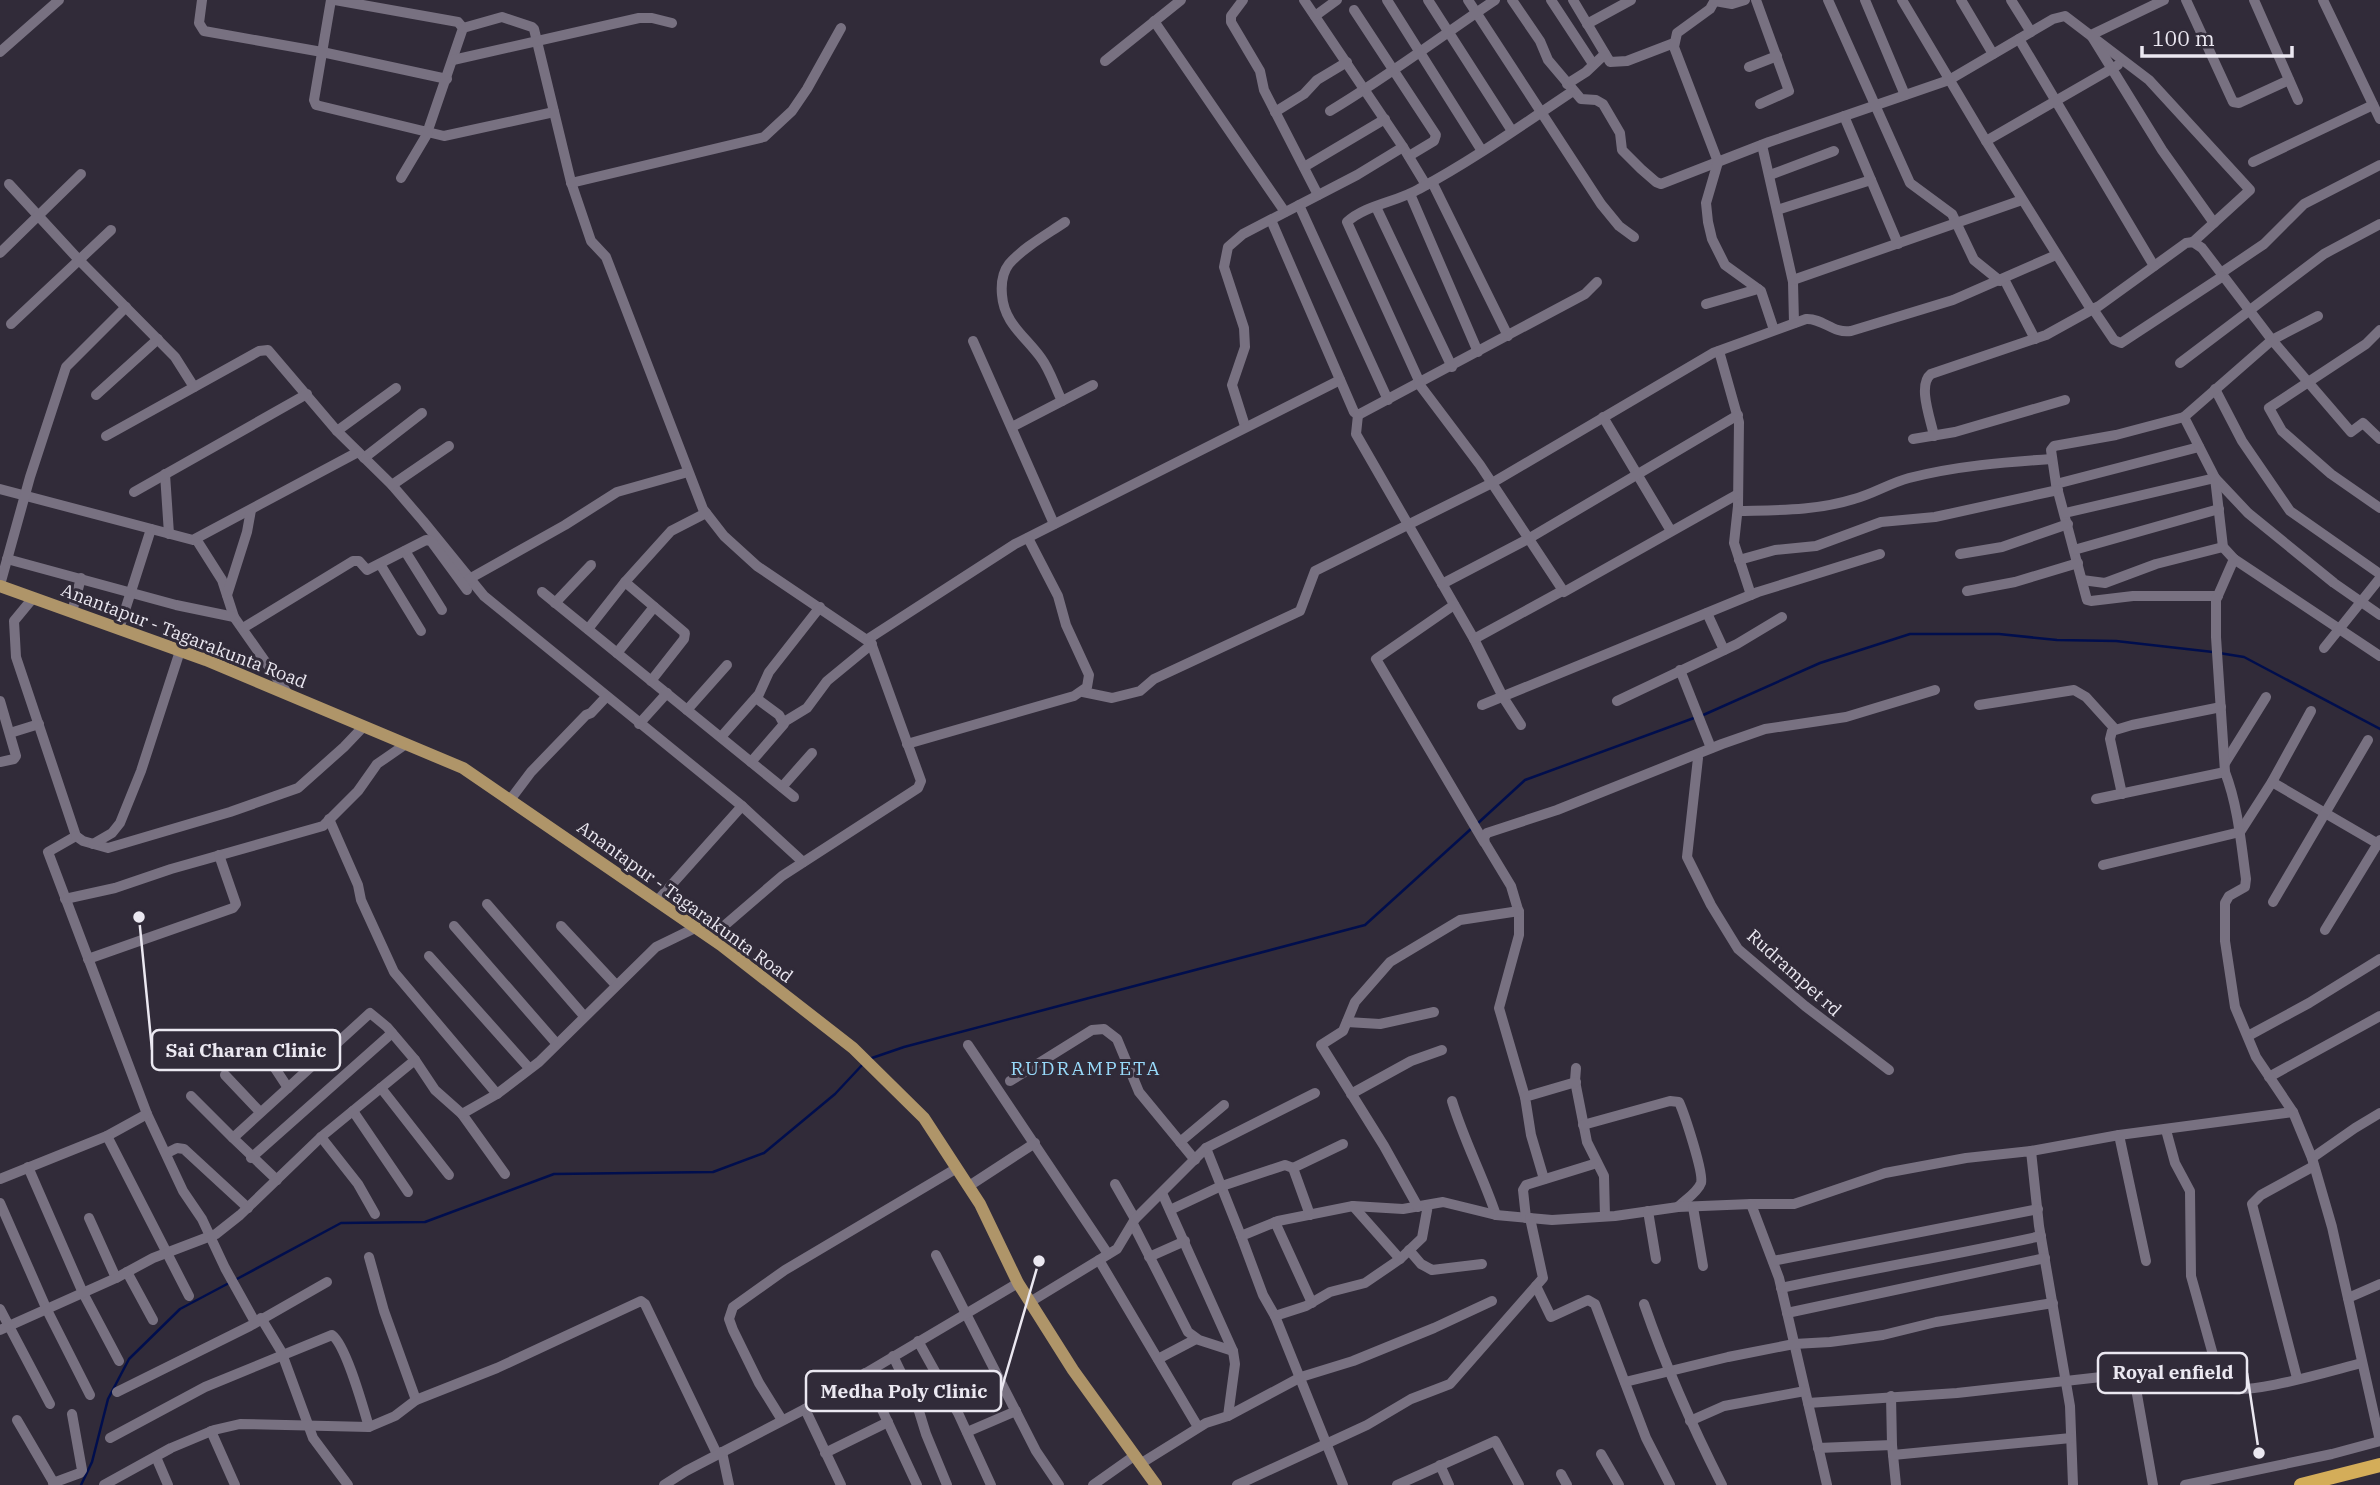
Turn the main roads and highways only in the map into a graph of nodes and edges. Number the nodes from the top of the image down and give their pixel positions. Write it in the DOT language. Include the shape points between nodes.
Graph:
graph roads {
  1 [pos="0,586"];
  2 [pos="2380,1465"];
  3 [pos="1156,1485"];
  4 [pos="2301,1485"];
  1 -- 3 [label="main road, Anantapur - Tagarakunta Road" via="180,651 463,768 710,938 853,1048 924,1118 980,1204 1030,1302"];
  2 -- 4 [label="highway"];
}
